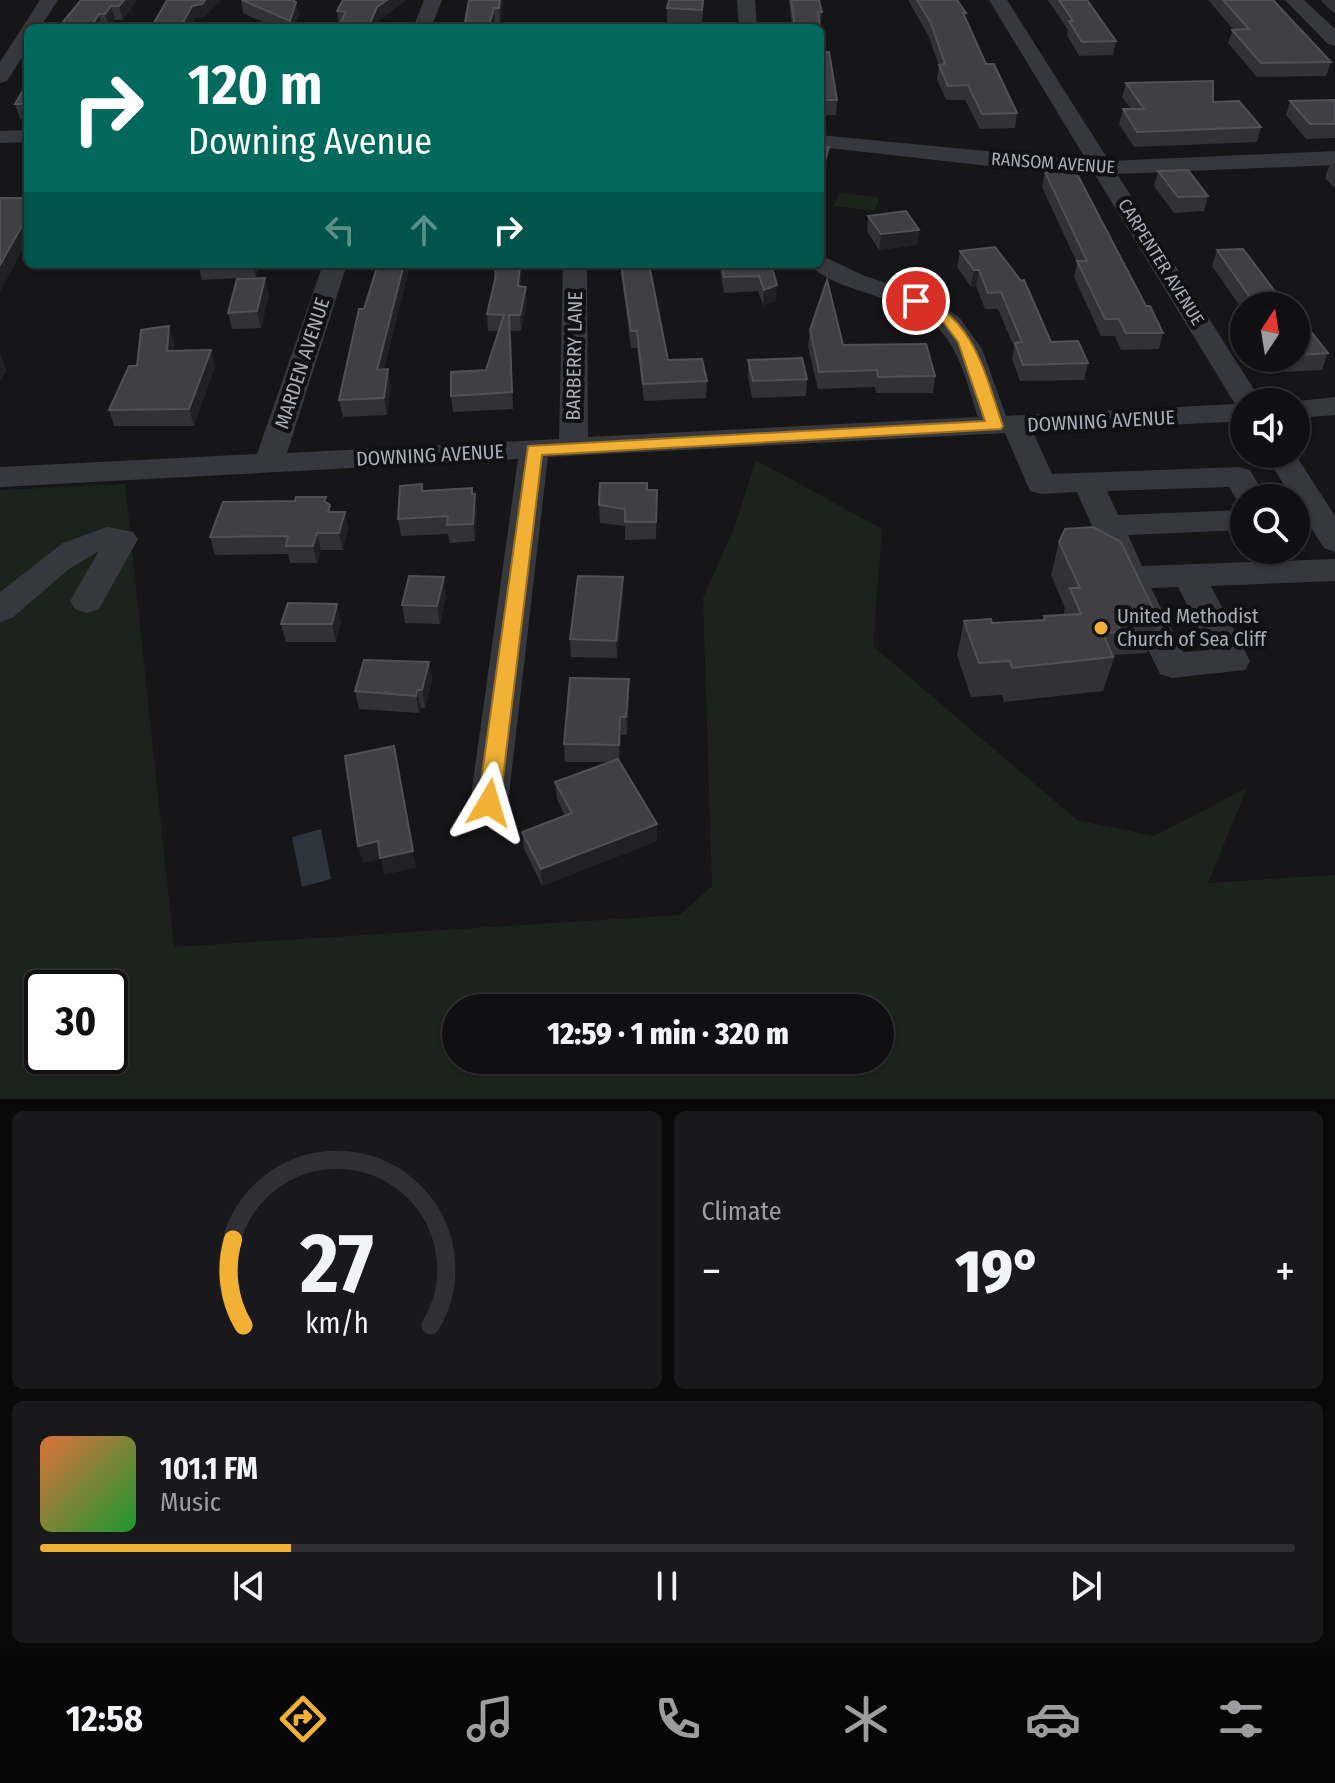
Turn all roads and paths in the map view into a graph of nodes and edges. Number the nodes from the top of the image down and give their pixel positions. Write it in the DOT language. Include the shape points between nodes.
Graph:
graph roads {
  1 [pos="49,0"];
  2 [pos="433,0"];
  3 [pos="746,0"];
  4 [pos="998,0"];
  5 [pos="1294,0"];
  6 [pos="34,24"];
  7 [pos="424,24"];
  8 [pos="748,24"];
  9 [pos="1332,35"];
  10 [pos="24,39"];
  11 [pos="0,77"];
  12 [pos="24,136"];
  13 [pos="0,137"];
  14 [pos="824,141"];
  15 [pos="1335,158"];
  16 [pos="1103,168"];
  17 [pos="824,264"];
  18 [pos="334,268"];
  19 [pos="575,268"];
  20 [pos="1239,388"];
  21 [pos="1335,406"];
  22 [pos="1310,408"];
  23 [pos="1230,413"];
  24 [pos="1006,426"];
  25 [pos="573,448"];
  26 [pos="534,450"];
  27 [pos="269,463"];
  28 [pos="1289,468"];
  29 [pos="0,477"];
  30 [pos="1088,482"];
  31 [pos="1243,484"];
  32 [pos="1230,521"];
  33 [pos="1108,526"];
  34 [pos="1335,541"];
  35 [pos="1267,564"];
  36 [pos="1303,564"];
  37 [pos="1335,570"];
  38 [pos="1189,576"];
  39 [pos="1131,578"];
  40 [pos="87,601"];
  41 [pos="0,610"];
  42 [pos="489,803"];
  1 -- 6 [label="street"];
  2 -- 7 [label="street"];
  3 -- 8 [label="street"];
  4 -- 16 [label="street, CARPENTER AVENUE"];
  5 -- 9 [label="street"];
  10 -- 11 [label="street"];
  12 -- 13 [label="street"];
  14 -- 16 [label="street, RANSOM AVENUE"];
  15 -- 16 [label="street, RANSOM AVENUE"];
  16 -- 20 [label="street, CARPENTER AVENUE"];
  17 -- 24 [label="street" via="949,320"];
  18 -- 27 [label="street, MARDEN AVENUE"];
  19 -- 25 [label="street, BARBERRY LANE"];
  21 -- 22 [label="street"];
  23 -- 24 [label="street, DOWNING AVENUE"];
  24 -- 25 [label="street, DOWNING AVENUE"];
  24 -- 30 [label="street" via="1041,484"];
  25 -- 26 [label="street, DOWNING AVENUE"];
  26 -- 27 [label="street, DOWNING AVENUE"];
  26 -- 42 [label="street"];
  27 -- 29 [label="street, DOWNING AVENUE"];
  28 -- 34 [label="street"];
  30 -- 31 [label="street" via="1239,477"];
  30 -- 33 [label="street"];
  32 -- 33 [label="street"];
  33 -- 39 [label="street"];
  35 -- 38 [label="street"];
  36 -- 37 [label="street"];
  38 -- 39 [label="street"];
  38 -- 39 [label="street" via="1233,661 1172,665"];
  40 -- 41 [label="street" via="122,539 110,535 88,542"];
}
